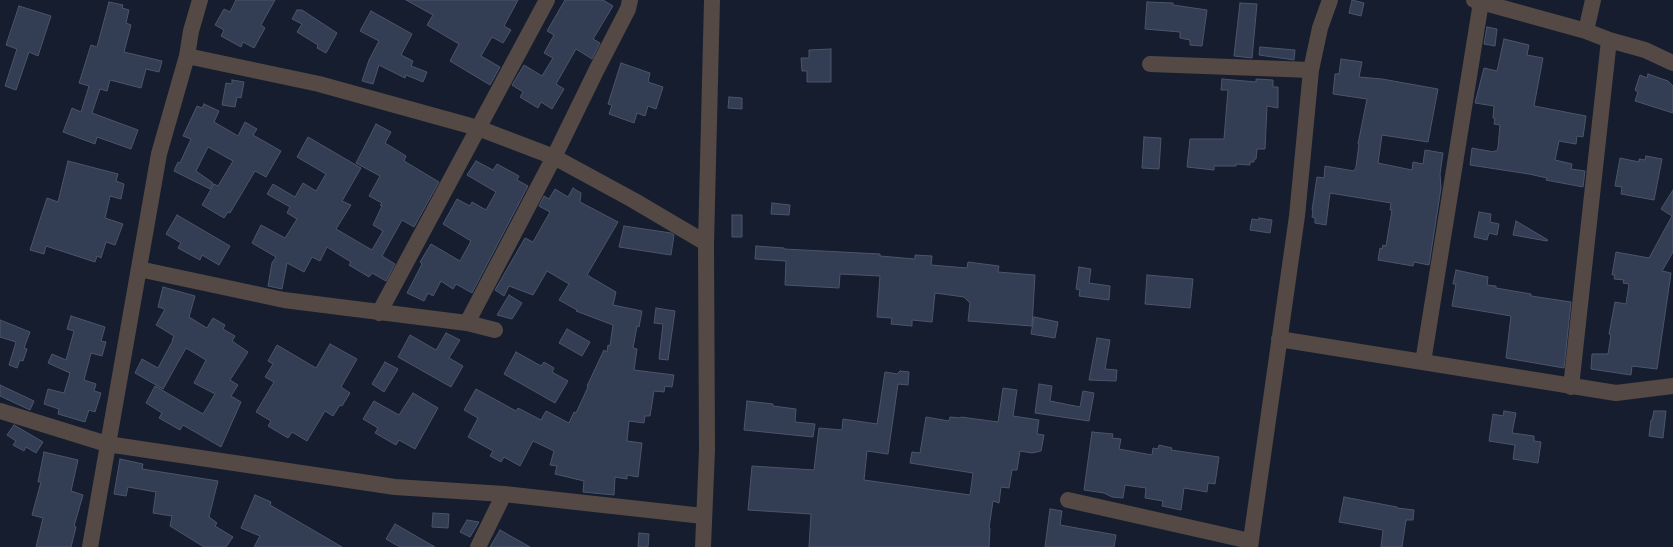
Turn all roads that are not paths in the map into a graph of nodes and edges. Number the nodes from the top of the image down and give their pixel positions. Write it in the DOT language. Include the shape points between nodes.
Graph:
graph roads {
  1 [pos="200,0"];
  2 [pos="548,0"];
  3 [pos="630,0"];
  4 [pos="712,0"];
  5 [pos="1330,0"];
  6 [pos="1593,0"];
  7 [pos="1477,1"];
  8 [pos="1586,31"];
  9 [pos="1609,40"];
  10 [pos="187,56"];
  11 [pos="1673,63"];
  12 [pos="1150,64"];
  13 [pos="1311,70"];
  14 [pos="478,128"];
  15 [pos="554,157"];
  16 [pos="706,243"];
  17 [pos="139,269"];
  18 [pos="379,313"];
  19 [pos="467,323"];
  20 [pos="495,330"];
  21 [pos="1279,339"];
  22 [pos="1423,362"];
  23 [pos="1571,386"];
  24 [pos="1673,386"];
  25 [pos="0,411"];
  26 [pos="107,444"];
  27 [pos="504,494"];
  28 [pos="1068,500"];
  29 [pos="703,516"];
  30 [pos="1250,544"];
  31 [pos="90,547"];
  32 [pos="478,547"];
  33 [pos="703,547"];
  1 -- 10 [label="street"];
  2 -- 14 [label="street"];
  3 -- 15 [label="street" via="628,9"];
  4 -- 16 [label="street"];
  5 -- 13 [label="street" via="1320,28"];
  6 -- 8 [label="street"];
  7 -- 8 [label="street"];
  7 -- 22 [label="street"];
  8 -- 9 [label="street"];
  9 -- 11 [label="street" via="1645,50"];
  9 -- 23 [label="street"];
  10 -- 14 [label="street" via="318,84"];
  10 -- 17 [label="street" via="159,154"];
  12 -- 13 [label="street"];
  13 -- 21 [label="street" via="1297,216"];
  14 -- 15 [label="street"];
  14 -- 18 [label="street"];
  15 -- 16 [label="street"];
  15 -- 19 [label="street"];
  16 -- 29 [label="street" via="706,450"];
  17 -- 18 [label="street" via="284,300"];
  17 -- 26 [label="street"];
  18 -- 19 [label="street"];
  19 -- 20 [label="street"];
  21 -- 22 [label="street"];
  21 -- 30 [label="street"];
  22 -- 23 [label="street"];
  23 -- 24 [label="street" via="1616,393"];
  25 -- 26 [label="street"];
  26 -- 27 [label="street" via="394,487"];
  26 -- 31 [label="street"];
  27 -- 29 [label="street"];
  27 -- 32 [label="street"];
  28 -- 30 [label="street"];
  29 -- 33 [label="street"];
}
